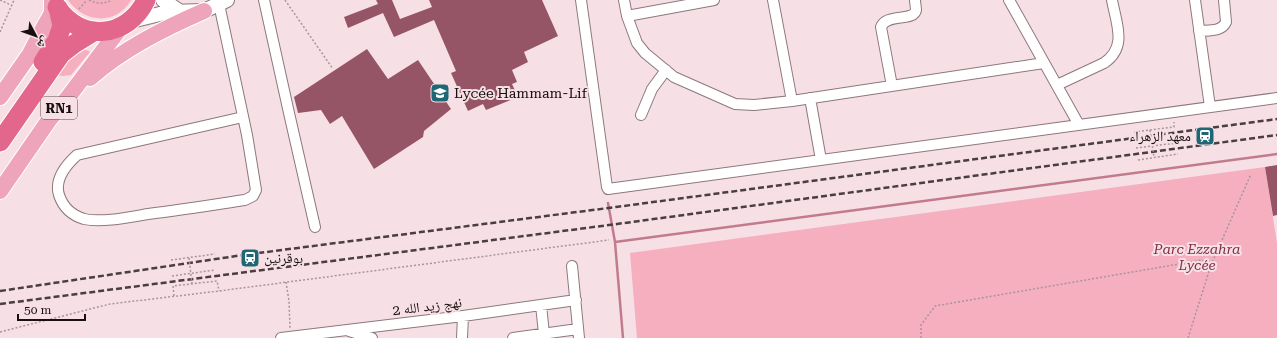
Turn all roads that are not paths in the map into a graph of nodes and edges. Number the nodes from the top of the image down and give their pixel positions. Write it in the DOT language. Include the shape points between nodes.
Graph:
graph roads {
  1 [pos="146,0"];
  2 [pos="163,0"];
  3 [pos="264,0"];
  4 [pos="581,0"];
  5 [pos="624,0"];
  6 [pos="714,0"];
  7 [pos="773,0"];
  8 [pos="915,0"];
  9 [pos="1009,0"];
  10 [pos="1112,0"];
  11 [pos="1195,0"];
  12 [pos="1224,0"];
  13 [pos="223,2"];
  14 [pos="55,3"];
  15 [pos="179,11"];
  16 [pos="204,11"];
  17 [pos="627,16"];
  18 [pos="126,24"];
  19 [pos="95,31"];
  20 [pos="1199,31"];
  21 [pos="1044,63"];
  22 [pos="666,70"];
  23 [pos="1057,85"];
  24 [pos="892,86"];
  25 [pos="31,89"];
  26 [pos="69,96"];
  27 [pos="0,97"];
  28 [pos="810,98"];
  29 [pos="1277,98"];
  30 [pos="792,101"];
  31 [pos="1210,107"];
  32 [pos="641,114"];
  33 [pos="243,117"];
  34 [pos="0,124"];
  35 [pos="1079,125"];
  36 [pos="0,142"];
  37 [pos="821,160"];
  38 [pos="0,191"];
  39 [pos="315,227"];
  40 [pos="572,266"];
  41 [pos="576,300"];
  42 [pos="541,305"];
  43 [pos="463,316"];
  44 [pos="344,330"];
  45 [pos="579,333"];
  46 [pos="537,336"];
  47 [pos="286,337"];
  48 [pos="372,338"];
  49 [pos="462,338"];
  50 [pos="513,338"];
  1 -- 18 [label="highway, RN1" via="141,10"];
  2 -- 15 [label="main road"];
  3 -- 39 [label="street"];
  4 -- 37 [label="street" via="608,189"];
  5 -- 17 [label="street"];
  6 -- 17 [label="street"];
  7 -- 30 [label="street"];
  8 -- 24 [label="street" via="914,13 886,20 881,27"];
  9 -- 21 [label="street"];
  10 -- 23 [label="street" via="1119,36 1115,53 1104,63"];
  11 -- 20 [label="street"];
  12 -- 20 [label="street" via="1225,25 1221,28"];
  13 -- 16 [label="main road"];
  13 -- 33 [label="street"];
  14 -- 19 [label="highway" via="68,19 80,27"];
  14 -- 25 [label="highway" via="62,26"];
  14 -- 27 [label="main road" via="30,54"];
  15 -- 16 [label="main road"];
  15 -- 18 [label="main road" via="157,14"];
  16 -- 26 [label="main road" via="135,46 93,75"];
  17 -- 22 [label="street" via="637,43"];
  18 -- 19 [label="highway" via="108,31"];
  18 -- 26 [label="main road, RN1"];
  19 -- 25 [label="highway" via="62,54"];
  20 -- 31 [label="street"];
  21 -- 23 [label="street"];
  21 -- 24 [label="street"];
  22 -- 30 [label="street" via="736,104"];
  22 -- 32 [label="street" via="652,89"];
  23 -- 35 [label="street"];
  24 -- 28 [label="street"];
  25 -- 34 [label="highway"];
  25 -- 36 [label="highway"];
  26 -- 38 [label="main road, RN1" via="49,120"];
  28 -- 30 [label="street"];
  28 -- 37 [label="street"];
  29 -- 31 [label="street"];
  31 -- 35 [label="street"];
  33 -- 33 [label="street" via="256,190 250,199 110,220 85,219 67,210 62,202 58,191 59,180 68,163 77,155"];
  35 -- 37 [label="street"];
  40 -- 41 [label="street"];
  41 -- 42 [label="street, نهج زيد الله 2"];
  41 -- 45 [label="street"];
  42 -- 43 [label="street, نهج زيد الله 2"];
  42 -- 46 [label="street"];
  43 -- 44 [label="street, نهج زيد الله 2"];
  43 -- 49 [label="street"];
  44 -- 47 [label="street, نهج زيد الله 2"];
  44 -- 48 [label="street"];
  45 -- 46 [label="street"];
  46 -- 50 [label="street"];
}
